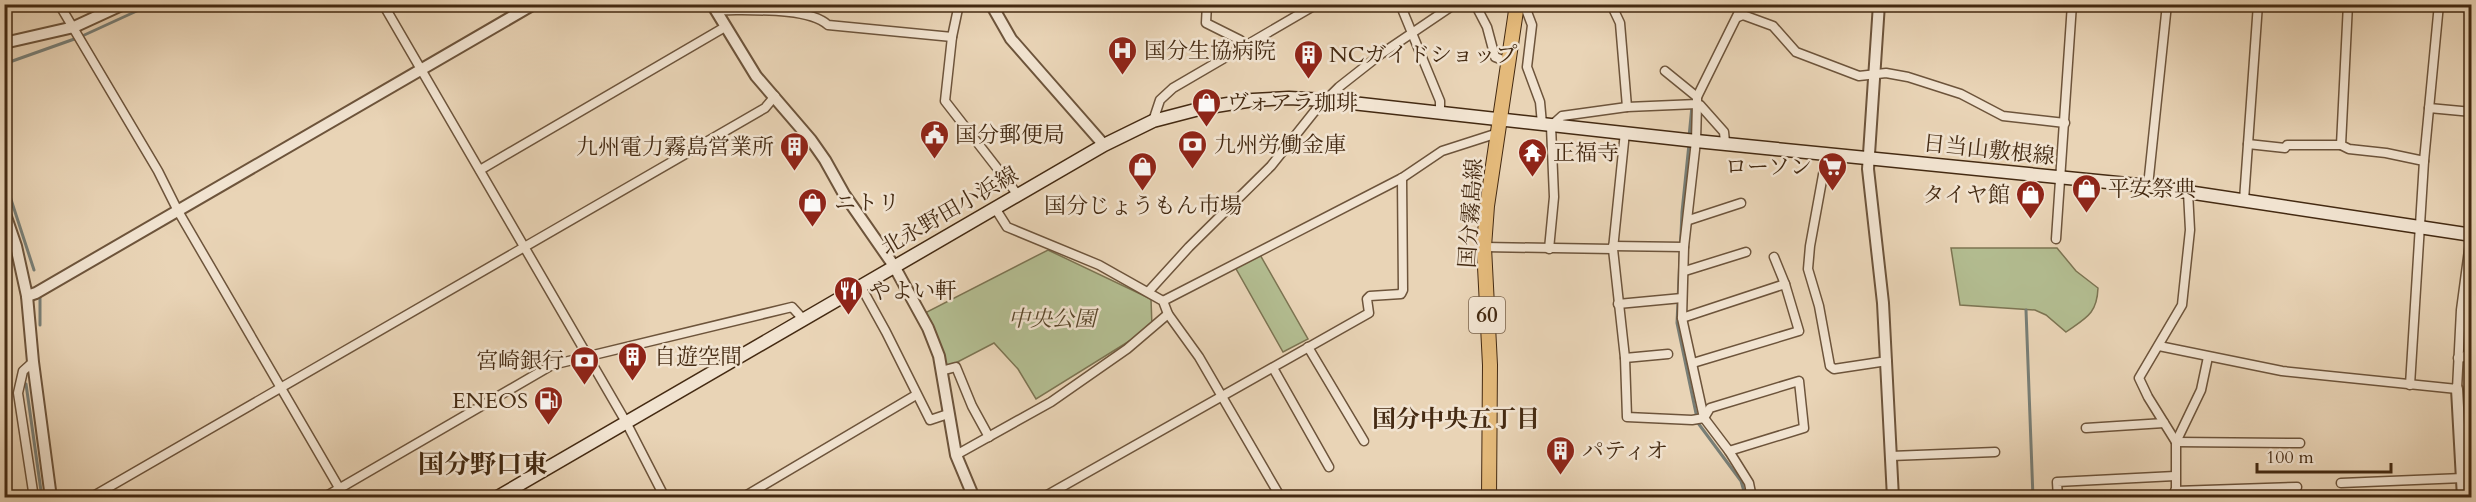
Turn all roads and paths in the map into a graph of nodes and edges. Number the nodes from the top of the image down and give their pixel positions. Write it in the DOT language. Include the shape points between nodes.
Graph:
graph roads {
  1 [pos="60,4"];
  2 [pos="124,4"];
  3 [pos="383,4"];
  4 [pos="534,4"];
  5 [pos="958,4"];
  6 [pos="991,4"];
  7 [pos="1207,4"];
  8 [pos="1317,4"];
  9 [pos="1400,4"];
  10 [pos="1455,4"];
  11 [pos="1475,4"];
  12 [pos="1518,4"];
  13 [pos="1524,4"];
  14 [pos="1611,4"];
  15 [pos="1743,4"];
  16 [pos="1879,4"];
  17 [pos="2072,4"];
  18 [pos="2166,4"];
  19 [pos="2258,4"];
  20 [pos="2348,4"];
  21 [pos="2439,4"];
  22 [pos="2457,4"];
  23 [pos="714,7"];
  24 [pos="2472,7"];
  25 [pos="1738,17"];
  26 [pos="725,27"];
  27 [pos="75,29"];
  28 [pos="1410,33"];
  29 [pos="952,37"];
  30 [pos="4,43"];
  31 [pos="1246,46"];
  32 [pos="1508,62"];
  33 [pos="421,70"];
  34 [pos="1665,71"];
  35 [pos="1873,76"];
  36 [pos="775,96"];
  37 [pos="1325,100"];
  38 [pos="1694,102"];
  39 [pos="1627,107"];
  40 [pos="2429,108"];
  41 [pos="2472,112"];
  42 [pos="1440,113"];
  43 [pos="1500,119"];
  44 [pos="1153,121"];
  45 [pos="2065,123"];
  46 [pos="1547,125"];
  47 [pos="1625,132"];
  48 [pos="1498,133"];
  49 [pos="1691,140"];
  50 [pos="1725,142"];
  51 [pos="2248,144"];
  52 [pos="1104,145"];
  53 [pos="2342,145"];
  54 [pos="1827,153"];
  55 [pos="1869,158"];
  56 [pos="2424,161"];
  57 [pos="480,170"];
  58 [pos="2060,177"];
  59 [pos="1402,178"];
  60 [pos="2148,186"];
  61 [pos="2188,192"];
  62 [pos="1018,195"];
  63 [pos="2244,200"];
  64 [pos="1741,203"];
  65 [pos="995,208"];
  66 [pos="4,211"];
  67 [pos="177,211"];
  68 [pos="1689,220"];
  69 [pos="2420,227"];
  70 [pos="2471,235"];
  71 [pos="2056,239"];
  72 [pos="524,246"];
  73 [pos="1484,247"];
  74 [pos="1681,247"];
  75 [pos="1613,248"];
  76 [pos="1549,249"];
  77 [pos="1746,252"];
  78 [pos="1774,257"];
  79 [pos="894,266"];
  80 [pos="1685,271"];
  81 [pos="860,285"];
  82 [pos="1785,285"];
  83 [pos="1149,291"];
  84 [pos="27,296"];
  85 [pos="1678,299"];
  86 [pos="1163,301"];
  87 [pos="1618,304"];
  88 [pos="1168,314"];
  89 [pos="1682,318"];
  90 [pos="803,319"];
  91 [pos="2159,346"];
  92 [pos="1308,347"];
  93 [pos="2472,350"];
  94 [pos="1668,354"];
  95 [pos="587,356"];
  96 [pos="2208,357"];
  97 [pos="1625,358"];
  98 [pos="2458,358"];
  99 [pos="1887,361"];
  100 [pos="33,362"];
  101 [pos="1693,363"];
  102 [pos="1273,368"];
  103 [pos="941,371"];
  104 [pos="2410,385"];
  105 [pos="281,387"];
  106 [pos="2457,389"];
  107 [pos="916,395"];
  108 [pos="1222,397"];
  109 [pos="948,414"];
  110 [pos="1699,419"];
  111 [pos="626,422"];
  112 [pos="2164,423"];
  113 [pos="2086,428"];
  114 [pos="989,437"];
  115 [pos="1364,441"];
  116 [pos="2176,442"];
  117 [pos="2300,443"];
  118 [pos="1730,451"];
  119 [pos="1995,452"];
  120 [pos="956,455"];
  121 [pos="1891,456"];
  122 [pos="1329,467"];
  123 [pos="2175,476"];
  124 [pos="2463,478"];
  125 [pos="2341,483"];
  126 [pos="340,488"];
  127 [pos="2297,488"];
  128 [pos="2175,494"];
  129 [pos="34,498"];
  130 [pos="51,498"];
  131 [pos="90,498"];
  132 [pos="323,498"];
  133 [pos="345,498"];
  134 [pos="496,498"];
  135 [pos="665,498"];
  136 [pos="742,498"];
  137 [pos="974,498"];
  138 [pos="1042,498"];
  139 [pos="1281,498"];
  140 [pos="1489,498"];
  141 [pos="1752,498"];
  142 [pos="1893,498"];
  143 [pos="2058,498"];
  144 [pos="2463,498"];
  1 -- 27 [label="street"];
  2 -- 27 [label="street"];
  3 -- 33 [label="street"];
  4 -- 33 [label="street"];
  5 -- 29 [label="street"];
  6 -- 52 [label="street" via="1011,39"];
  7 -- 31 [label="street" via="1206,23"];
  8 -- 31 [label="street"];
  9 -- 28 [label="street"];
  10 -- 28 [label="street"];
  11 -- 32 [label="street" via="1494,57"];
  12 -- 32 [label="main road, 国分霧島線 / 60"];
  13 -- 46 [label="street" via="1532,25 1527,67"];
  14 -- 39 [label="street" via="1620,23"];
  15 -- 25 [label="street"];
  16 -- 35 [label="street"];
  17 -- 45 [label="street"];
  18 -- 60 [label="street"];
  19 -- 51 [label="street"];
  20 -- 53 [label="street"];
  21 -- 40 [label="street"];
  22 -- 24 [label="street"];
  23 -- 26 [label="street"];
  23 -- 29 [label="street" via="819,17 828,25"];
  25 -- 35 [label="street" via="1743,15 1773,26 1796,52 1859,76"];
  25 -- 38 [label="street"];
  26 -- 36 [label="street" via="756,76"];
  26 -- 57 [label="street"];
  27 -- 30 [label="street"];
  27 -- 67 [label="street"];
  28 -- 37 [label="street"];
  28 -- 42 [label="street" via="1440,101"];
  29 -- 62 [label="street" via="945,101"];
  31 -- 44 [label="street" via="1166,93 1155,108"];
  32 -- 43 [label="main road, 国分霧島線 / 60"];
  33 -- 57 [label="street"];
  33 -- 67 [label="street"];
  34 -- 38 [label="street"];
  35 -- 45 [label="street" via="1886,72 1929,84 1961,94 2003,116"];
  35 -- 55 [label="street"];
  36 -- 72 [label="street" via="765,108"];
  36 -- 79 [label="street" via="811,140"];
  37 -- 42 [label="main road, 北永野田小浜線"];
  37 -- 44 [label="main road, 北永野田小浜線" via="1288,98 1227,104"];
  37 -- 83 [label="street" via="1271,166"];
  38 -- 39 [label="street"];
  38 -- 49 [label="street"];
  38 -- 50 [label="street" via="1724,132"];
  39 -- 46 [label="street" via="1562,116"];
  40 -- 41 [label="street"];
  40 -- 56 [label="street"];
  42 -- 43 [label="main road, 北永野田小浜線"];
  43 -- 46 [label="main road, 日当山敷根線"];
  43 -- 48 [label="main road, 国分霧島線 / 60"];
  44 -- 52 [label="main road, 北永野田小浜線"];
  45 -- 58 [label="street"];
  46 -- 47 [label="main road, 日当山敷根線"];
  46 -- 76 [label="street" via="1554,187"];
  47 -- 49 [label="main road, 日当山敷根線"];
  47 -- 75 [label="street"];
  48 -- 59 [label="street" via="1442,151"];
  48 -- 73 [label="main road, 国分霧島線 / 60"];
  49 -- 50 [label="main road, 日当山敷根線"];
  49 -- 68 [label="street"];
  50 -- 54 [label="main road, 日当山敷根線"];
  51 -- 53 [label="street" via="2284,148"];
  51 -- 63 [label="street"];
  52 -- 62 [label="main road, 北永野田小浜線"];
  53 -- 56 [label="street"];
  54 -- 55 [label="main road, 日当山敷根線"];
  54 -- 99 [label="street" via="1808,269 1830,366 1834,369"];
  55 -- 58 [label="main road, 日当山敷根線"];
  55 -- 99 [label="street"];
  56 -- 69 [label="street"];
  57 -- 72 [label="street"];
  58 -- 60 [label="main road, 日当山敷根線"];
  58 -- 71 [label="street"];
  59 -- 86 [label="street"];
  59 -- 92 [label="street" via="1401,294 1370,296 1369,313"];
  60 -- 61 [label="main road, 日当山敷根線"];
  61 -- 63 [label="main road, 日当山敷根線"];
  61 -- 91 [label="street" via="2190,230 2182,304"];
  62 -- 65 [label="main road, 北永野田小浜線"];
  63 -- 69 [label="main road, 日当山敷根線"];
  64 -- 68 [label="street"];
  65 -- 79 [label="main road, 北永野田小浜線"];
  65 -- 83 [label="street" via="1007,227 1099,265"];
  66 -- 84 [label="street"];
  67 -- 84 [label="street"];
  67 -- 105 [label="street"];
  68 -- 74 [label="street"];
  69 -- 70 [label="main road, 日当山敷根線"];
  69 -- 104 [label="street"];
  70 -- 98 [label="street"];
  72 -- 95 [label="street"];
  72 -- 105 [label="street"];
  73 -- 76 [label="street"];
  73 -- 140 [label="main road, 国分霧島線 / 60" via="1490,365"];
  74 -- 75 [label="street"];
  74 -- 80 [label="street"];
  75 -- 76 [label="street"];
  75 -- 87 [label="street"];
  77 -- 80 [label="street"];
  78 -- 82 [label="street"];
  79 -- 81 [label="main road, 北永野田小浜線"];
  79 -- 103 [label="street" via="927,328"];
  80 -- 85 [label="street"];
  81 -- 90 [label="main road, 北永野田小浜線"];
  81 -- 107 [label="street"];
  82 -- 89 [label="street"];
  82 -- 101 [label="street" via="1799,331"];
  83 -- 86 [label="street"];
  84 -- 100 [label="street"];
  85 -- 87 [label="street"];
  85 -- 89 [label="street"];
  86 -- 88 [label="street"];
  87 -- 97 [label="street"];
  88 -- 108 [label="street"];
  88 -- 114 [label="street" via="1127,349 1051,402"];
  89 -- 101 [label="street"];
  90 -- 95 [label="street" via="792,307"];
  90 -- 111 [label="main road, 北永野田小浜線"];
  91 -- 96 [label="street"];
  91 -- 112 [label="street" via="2139,378"];
  92 -- 102 [label="street"];
  92 -- 115 [label="street"];
  93 -- 98 [label="street"];
  94 -- 97 [label="street"];
  95 -- 111 [label="street"];
  95 -- 126 [label="street" via="552,365"];
  96 -- 104 [label="street" via="2282,371"];
  96 -- 116 [label="street" via="2201,390"];
  97 -- 110 [label="street" via="1627,417"];
  98 -- 106 [label="street"];
  99 -- 121 [label="street"];
  100 -- 129 [label="street" via="23,371 18,393"];
  100 -- 130 [label="street"];
  101 -- 110 [label="street"];
  102 -- 108 [label="street"];
  102 -- 122 [label="street"];
  103 -- 109 [label="street"];
  103 -- 114 [label="street" via="956,367"];
  104 -- 106 [label="street"];
  105 -- 126 [label="street"];
  105 -- 131 [label="street"];
  106 -- 124 [label="street"];
  107 -- 109 [label="street" via="930,420"];
  107 -- 136 [label="street"];
  108 -- 138 [label="street"];
  108 -- 139 [label="street"];
  109 -- 120 [label="street"];
  110 -- 118 [label="street"];
  110 -- 118 [label="street" via="1710,408 1799,381 1804,428"];
  111 -- 134 [label="main road, 北永野田小浜線"];
  111 -- 135 [label="street"];
  112 -- 113 [label="street"];
  112 -- 116 [label="street"];
  114 -- 120 [label="street"];
  116 -- 117 [label="street"];
  116 -- 123 [label="street"];
  118 -- 141 [label="street" via="1749,483"];
  119 -- 121 [label="street"];
  120 -- 137 [label="street"];
  121 -- 142 [label="street"];
  123 -- 128 [label="street"];
  123 -- 143 [label="street" via="2057,482"];
  124 -- 125 [label="street"];
  124 -- 144 [label="street"];
  126 -- 132 [label="street"];
  126 -- 133 [label="street"];
  127 -- 128 [label="street"];
}
